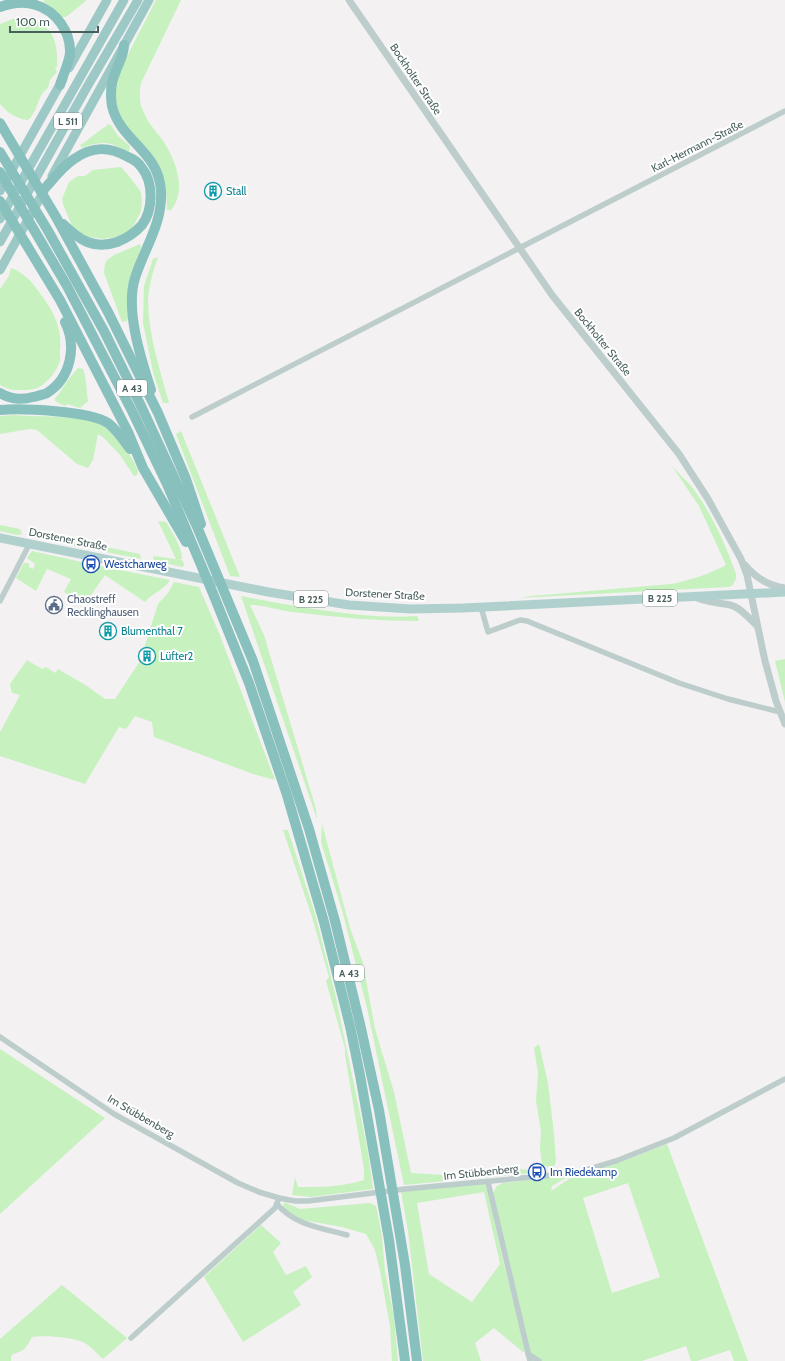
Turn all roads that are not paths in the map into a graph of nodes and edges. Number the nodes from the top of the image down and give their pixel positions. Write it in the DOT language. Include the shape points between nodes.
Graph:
graph roads {
  1 [pos="107,0"];
  2 [pos="124,0"];
  3 [pos="138,0"];
  4 [pos="149,0"];
  5 [pos="349,0"];
  6 [pos="0,6"];
  7 [pos="124,45"];
  8 [pos="60,85"];
  9 [pos="785,111"];
  10 [pos="1,125"];
  11 [pos="0,152"];
  12 [pos="0,172"];
  13 [pos="46,187"];
  14 [pos="0,191"];
  15 [pos="0,201"];
  16 [pos="56,218"];
  17 [pos="0,219"];
  18 [pos="0,242"];
  19 [pos="520,249"];
  20 [pos="33,255"];
  21 [pos="0,270"];
  22 [pos="0,393"];
  23 [pos="0,410"];
  24 [pos="158,413"];
  25 [pos="192,418"];
  26 [pos="143,468"];
  27 [pos="0,538"];
  28 [pos="30,544"];
  29 [pos="741,559"];
  30 [pos="201,565"];
  31 [pos="213,565"];
  32 [pos="785,588"];
  33 [pos="785,592"];
  34 [pos="750,594"];
  35 [pos="692,596"];
  36 [pos="0,601"];
  37 [pos="481,607"];
  38 [pos="757,626"];
  39 [pos="780,712"];
  40 [pos="785,724"];
  41 [pos="0,1036"];
  42 [pos="785,1079"];
  43 [pos="488,1182"];
  44 [pos="278,1201"];
  45 [pos="347,1235"];
  46 [pos="131,1338"];
  47 [pos="528,1354"];
  48 [pos="405,1361"];
  49 [pos="416,1361"];
  50 [pos="530,1361"];
  51 [pos="539,1361"];
  1 -- 8 [label="highway"];
  2 -- 17 [label="highway, L 511"];
  3 -- 18 [label="highway, L 511"];
  4 -- 7 [label="highway"];
  5 -- 19 [label="street, Bockholter Straße"];
  6 -- 8 [label="highway" via="13,3 37,5 48,11 63,26 69,40 70,54"];
  7 -- 13 [label="highway"];
  7 -- 24 [label="highway" via="124,53 111,87 112,106 118,123 152,161 161,189 156,225 132,292 134,326 140,356"];
  8 -- 14 [label="highway"];
  9 -- 19 [label="street, Karl-Hermann-Straße"];
  10 -- 16 [label="highway"];
  11 -- 31 [label="highway, A 43" via="104,331 173,473"];
  12 -- 30 [label="highway, A 43" via="67,286 132,411 167,484"];
  13 -- 16 [label="highway" via="74,159 103,148 112,149 135,161 142,167 149,181 150,205 143,224 126,239 98,245 86,242"];
  13 -- 21 [label="highway"];
  15 -- 20 [label="highway"];
  16 -- 24 [label="highway" via="105,307"];
  19 -- 25 [label="street, Karl-Hermann-Straße"];
  19 -- 29 [label="street, Bockholter Straße" via="552,295 679,454 708,499"];
  20 -- 22 [label="highway" via="69,330 72,348 70,363 58,384 46,393 27,399 7,398"];
  20 -- 26 [label="highway" via="85,348 128,432"];
  23 -- 26 [label="highway" via="90,415 107,422 120,434 137,463"];
  24 -- 31 [label="highway" via="186,479"];
  26 -- 30 [label="highway"];
  27 -- 28 [label="main road, Dorstener Straße / B 225"];
  28 -- 36 [label="street"];
  28 -- 37 [label="main road, Dorstener Straße / B 225" via="268,592 349,605 412,609"];
  29 -- 32 [label="street" via="763,582"];
  29 -- 34 [label="street, Bockholter Straße"];
  30 -- 48 [label="highway, A 43" via="254,698 287,795 335,964 350,1026 381,1187"];
  31 -- 49 [label="highway, A 43" via="253,661 293,778 348,970 379,1110 405,1265"];
  33 -- 34 [label="main road, B 225"];
  34 -- 35 [label="main road, Dorstener Straße / B 225"];
  34 -- 38 [label="street, Bockholter Straße"];
  35 -- 37 [label="main road, Dorstener Straße / B 225"];
  35 -- 38 [label="street" via="702,601 731,605"];
  37 -- 39 [label="street" via="488,632 520,620 527,621 679,683"];
  38 -- 39 [label="street, Bockholter Straße"];
  39 -- 40 [label="street, Bockholter Straße"];
  41 -- 44 [label="street, Im Stübbenberg" via="114,1114 238,1183"];
  42 -- 43 [label="street, Im Stübbenberg" via="674,1138 616,1161 576,1173"];
  43 -- 44 [label="street, Im Stübbenberg" via="308,1201"];
  43 -- 47 [label="street"];
  44 -- 45 [label="street, Im Stübbenberg" via="289,1216 306,1225"];
  44 -- 46 [label="street" via="275,1208"];
  47 -- 50 [label="street"];
  47 -- 51 [label="street"];
}
